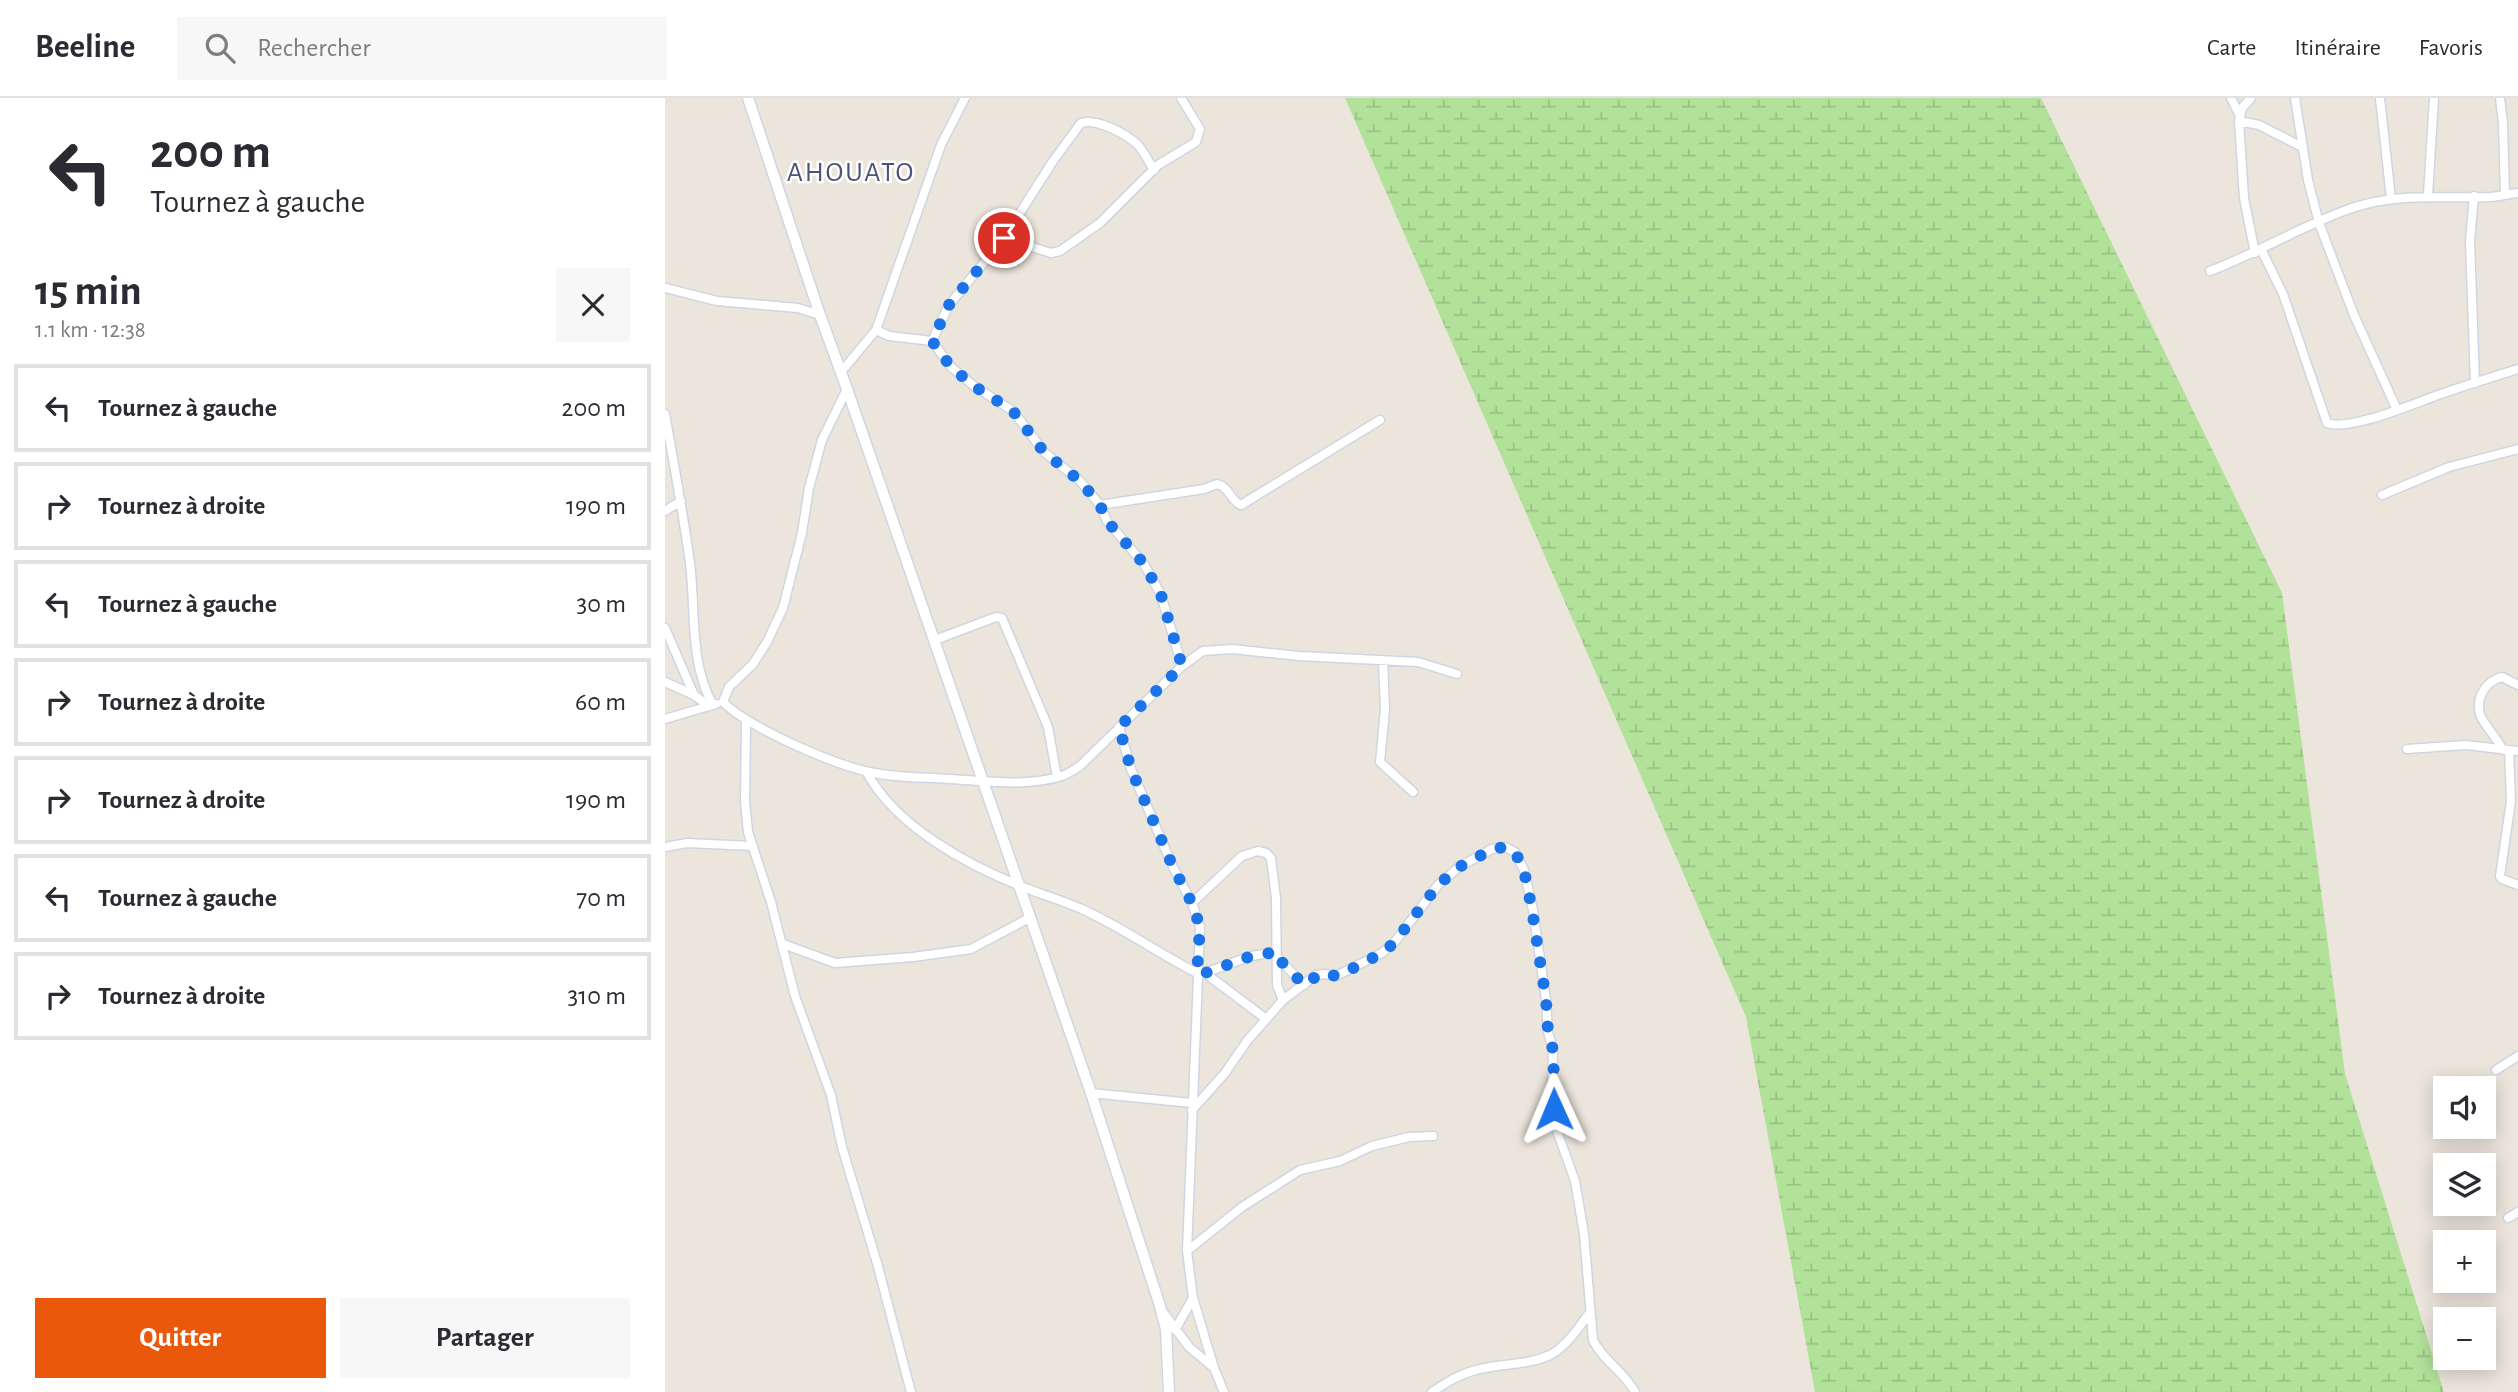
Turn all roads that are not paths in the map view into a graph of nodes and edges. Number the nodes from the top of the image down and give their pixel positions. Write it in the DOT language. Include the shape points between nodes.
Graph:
graph roads {
  1 [pos="748,98"];
  2 [pos="965,98"];
  3 [pos="1181,98"];
  4 [pos="2231,98"];
  5 [pos="2251,98"];
  6 [pos="2380,98"];
  7 [pos="2434,98"];
  8 [pos="2500,98"];
  9 [pos="2293,100"];
  10 [pos="2239,117"];
  11 [pos="2302,147"];
  12 [pos="1154,170"];
  13 [pos="2518,193"];
  14 [pos="2428,195"];
  15 [pos="2505,195"];
  16 [pos="2474,196"];
  17 [pos="2392,200"];
  18 [pos="2319,222"];
  19 [pos="1004,238"];
  20 [pos="2258,251"];
  21 [pos="2210,271"];
  22 [pos="665,288"];
  23 [pos="820,315"];
  24 [pos="876,330"];
  25 [pos="932,341"];
  26 [pos="2518,369"];
  27 [pos="841,372"];
  28 [pos="2475,383"];
  29 [pos="847,388"];
  30 [pos="2397,411"];
  31 [pos="665,414"];
  32 [pos="1380,420"];
  33 [pos="2518,449"];
  34 [pos="2382,495"];
  35 [pos="681,501"];
  36 [pos="1100,505"];
  37 [pos="665,511"];
  38 [pos="665,628"];
  39 [pos="935,640"];
  40 [pos="1383,660"];
  41 [pos="1182,666"];
  42 [pos="1457,674"];
  43 [pos="665,682"];
  44 [pos="2518,685"];
  45 [pos="694,695"];
  46 [pos="723,702"];
  47 [pos="711,706"];
  48 [pos="665,719"];
  49 [pos="746,721"];
  50 [pos="1119,727"];
  51 [pos="2407,749"];
  52 [pos="2510,750"];
  53 [pos="866,771"];
  54 [pos="1057,777"];
  55 [pos="984,781"];
  56 [pos="1412,792"];
  57 [pos="2513,821"];
  58 [pos="753,846"];
  59 [pos="665,847"];
  60 [pos="2518,885"];
  61 [pos="1021,886"];
  62 [pos="1192,903"];
  63 [pos="1031,917"];
  64 [pos="783,944"];
  65 [pos="1277,955"];
  66 [pos="1201,973"];
  67 [pos="1304,985"];
  68 [pos="1283,1000"];
  69 [pos="1266,1019"];
  70 [pos="2518,1055"];
  71 [pos="2496,1070"];
  72 [pos="1091,1093"];
  73 [pos="1192,1107"];
  74 [pos="1433,1136"];
  75 [pos="2518,1212"];
  76 [pos="2508,1218"];
  77 [pos="1187,1251"];
  78 [pos="1193,1298"];
  79 [pos="1160,1306"];
  80 [pos="1590,1312"];
  81 [pos="1175,1330"];
  82 [pos="1214,1368"];
  83 [pos="911,1392"];
  84 [pos="1169,1392"];
  85 [pos="1224,1392"];
  86 [pos="1433,1392"];
  87 [pos="1635,1392"];
  1 -- 23 [label="street"];
  2 -- 24 [label="street" via="940,145"];
  3 -- 12 [label="street" via="1200,136"];
  4 -- 10 [label="street"];
  5 -- 10 [label="street"];
  6 -- 17 [label="street"];
  7 -- 14 [label="street"];
  8 -- 15 [label="street"];
  9 -- 11 [label="street"];
  10 -- 11 [label="street"];
  10 -- 20 [label="street" via="2244,198"];
  11 -- 18 [label="street"];
  12 -- 19 [label="street" via="1100,223 1060,251 1051,253"];
  12 -- 19 [label="street" via="1137,145 1118,132 1088,121 1081,123"];
  13 -- 15 [label="street"];
  14 -- 16 [label="street"];
  14 -- 17 [label="street"];
  15 -- 16 [label="street"];
  16 -- 28 [label="street" via="2470,241"];
  17 -- 18 [label="street" via="2353,207"];
  18 -- 20 [label="street"];
  18 -- 30 [label="street"];
  19 -- 25 [label="street" via="949,305"];
  20 -- 21 [label="street"];
  20 -- 30 [label="street" via="2283,294 2327,423"];
  22 -- 23 [label="street" via="717,301 798,308"];
  23 -- 27 [label="street"];
  24 -- 25 [label="street"];
  24 -- 27 [label="street"];
  25 -- 36 [label="street" via="951,367 1013,411 1044,452 1080,481"];
  26 -- 28 [label="street"];
  27 -- 29 [label="street"];
  28 -- 30 [label="street"];
  29 -- 39 [label="street"];
  29 -- 46 [label="street" via="822,440 783,608 753,664 729,687"];
  31 -- 35 [label="street"];
  32 -- 36 [label="street" via="1241,505 1217,484"];
  33 -- 34 [label="street" via="2449,467"];
  35 -- 37 [label="street"];
  35 -- 47 [label="street" via="696,658"];
  36 -- 41 [label="street" via="1161,595"];
  38 -- 45 [label="street"];
  39 -- 54 [label="street" via="1002,618 1048,727"];
  39 -- 55 [label="street"];
  40 -- 41 [label="street" via="1213,648"];
  40 -- 42 [label="street" via="1418,662"];
  40 -- 56 [label="street" via="1380,762"];
  41 -- 50 [label="street"];
  43 -- 45 [label="street"];
  44 -- 52 [label="street" via="2502,677 2494,679 2484,686 2480,702 2481,716"];
  45 -- 47 [label="street"];
  46 -- 47 [label="street"];
  46 -- 49 [label="street"];
  47 -- 48 [label="street"];
  49 -- 53 [label="street" via="828,759"];
  49 -- 58 [label="street" via="745,817"];
  50 -- 54 [label="street" via="1080,766"];
  50 -- 62 [label="street" via="1131,769"];
  51 -- 52 [label="street" via="2466,745"];
  52 -- 57 [label="street"];
  53 -- 55 [label="street"];
  53 -- 61 [label="street" via="874,788 915,827 953,853"];
  54 -- 55 [label="street"];
  55 -- 61 [label="street"];
  57 -- 60 [label="street" via="2500,876"];
  58 -- 59 [label="street" via="687,843"];
  58 -- 64 [label="street"];
  61 -- 63 [label="street"];
  61 -- 66 [label="street" via="1084,910"];
  62 -- 65 [label="street" via="1241,856 1258,850 1266,853 1271,858 1276,898"];
  62 -- 66 [label="street" via="1200,927"];
  63 -- 64 [label="street" via="971,948 913,957 835,963"];
  63 -- 72 [label="street"];
  64 -- 83 [label="street" via="795,996 831,1095"];
  65 -- 66 [label="street" via="1251,956"];
  65 -- 67 [label="street"];
  65 -- 68 [label="street" via="1277,985"];
  66 -- 69 [label="street"];
  66 -- 73 [label="street"];
  67 -- 68 [label="street"];
  67 -- 80 [label="street" via="1321,973 1340,975 1382,953 1438,885 1459,867 1493,849 1505,847 1515,852 1529,891 1553,1050 1556,1128 1575,1181"];
  68 -- 69 [label="street"];
  69 -- 73 [label="street"];
  70 -- 71 [label="street"];
  72 -- 73 [label="street"];
  72 -- 79 [label="street"];
  73 -- 77 [label="street"];
  74 -- 77 [label="street" via="1372,1146 1340,1161 1300,1170 1242,1207"];
  75 -- 76 [label="street"];
  77 -- 78 [label="street"];
  78 -- 81 [label="street"];
  78 -- 82 [label="street"];
  79 -- 81 [label="street"];
  79 -- 84 [label="street" via="1166,1329"];
  80 -- 86 [label="street" via="1552,1354 1475,1370"];
  80 -- 87 [label="street" via="1593,1340 1600,1354 1623,1373"];
  81 -- 82 [label="street"];
  82 -- 85 [label="street"];
}
